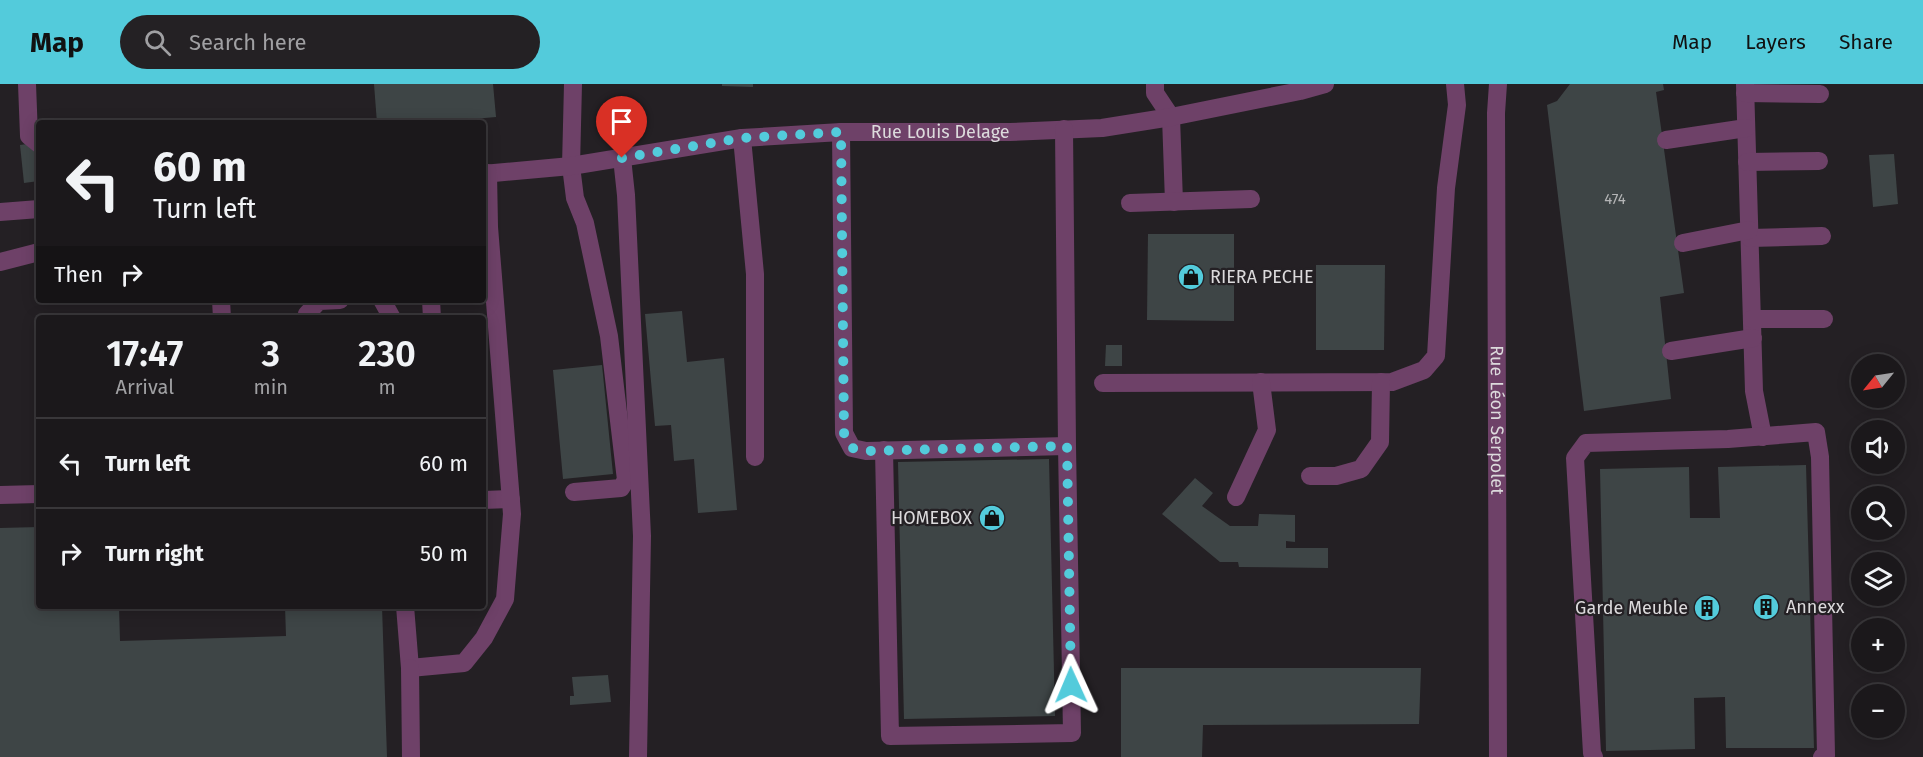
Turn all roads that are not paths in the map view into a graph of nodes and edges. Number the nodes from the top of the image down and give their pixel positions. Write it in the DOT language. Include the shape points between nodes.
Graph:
graph roads {
  1 [pos="27,84"];
  2 [pos="573,84"];
  3 [pos="1155,84"];
  4 [pos="1325,84"];
  5 [pos="1455,84"];
  6 [pos="1498,84"];
  7 [pos="1745,89"];
  8 [pos="1820,94"];
  9 [pos="1171,117"];
  10 [pos="1746,128"];
  11 [pos="1064,129"];
  12 [pos="841,132"];
  13 [pos="742,138"];
  14 [pos="1666,140"];
  15 [pos="36,142"];
  16 [pos="622,158"];
  17 [pos="1819,161"];
  18 [pos="1747,162"];
  19 [pos="571,166"];
  20 [pos="486,174"];
  21 [pos="1251,199"];
  22 [pos="1174,202"];
  23 [pos="1130,203"];
  24 [pos="36,209"];
  25 [pos="0,212"];
  26 [pos="486,227"];
  27 [pos="1750,234"];
  28 [pos="1822,236"];
  29 [pos="1683,243"];
  30 [pos="36,253"];
  31 [pos="0,262"];
  32 [pos="317,303"];
  33 [pos="308,315"];
  34 [pos="1824,319"];
  35 [pos="1752,328"];
  36 [pos="1671,351"];
  37 [pos="1261,382"];
  38 [pos="1381,382"];
  39 [pos="1104,383"];
  40 [pos="1763,437"];
  41 [pos="1067,446"];
  42 [pos="884,450"];
  43 [pos="755,457"];
  44 [pos="1310,476"];
  45 [pos="574,492"];
  46 [pos="36,494"];
  47 [pos="0,495"];
  48 [pos="1236,497"];
  49 [pos="511,499"];
  50 [pos="486,500"];
  51 [pos="405,609"];
  52 [pos="410,668"];
  53 [pos="411,757"];
  54 [pos="638,757"];
  55 [pos="1498,757"];
  56 [pos="1594,757"];
  57 [pos="1821,757"];
  1 -- 15 [label="street" via="29,136"];
  2 -- 19 [label="street"];
  3 -- 9 [label="street" via="1155,93"];
  4 -- 9 [label="street, Rue Louis Delage"];
  5 -- 38 [label="street" via="1457,105 1446,188 1436,356 1424,370"];
  6 -- 55 [label="street, Rue Léon Serpolet"];
  7 -- 8 [label="street"];
  7 -- 10 [label="street"];
  9 -- 11 [label="street, Rue Louis Delage" via="1102,128"];
  9 -- 22 [label="street"];
  10 -- 14 [label="street"];
  10 -- 18 [label="street"];
  11 -- 12 [label="street, Rue Louis Delage"];
  11 -- 41 [label="street"];
  12 -- 13 [label="street, Rue Louis Delage"];
  12 -- 42 [label="street" via="844,433 852,448"];
  13 -- 16 [label="street, Rue Louis Delage"];
  13 -- 43 [label="street" via="754,274"];
  16 -- 19 [label="street, Rue Louis Delage"];
  16 -- 54 [label="street" via="642,536"];
  17 -- 18 [label="street"];
  18 -- 27 [label="street"];
  19 -- 20 [label="street, Rue Louis Delage"];
  19 -- 45 [label="street" via="575,198 585,223 609,336 626,480 621,488"];
  20 -- 26 [label="street"];
  21 -- 22 [label="street"];
  22 -- 23 [label="street"];
  24 -- 25 [label="street"];
  26 -- 49 [label="street"];
  27 -- 28 [label="street"];
  27 -- 29 [label="street"];
  27 -- 35 [label="street"];
  30 -- 31 [label="street"];
  32 -- 33 [label="street"];
  34 -- 35 [label="street"];
  35 -- 36 [label="street"];
  35 -- 40 [label="street" via="1754,391"];
  37 -- 38 [label="street"];
  37 -- 39 [label="street"];
  37 -- 48 [label="street" via="1267,430"];
  38 -- 44 [label="street" via="1380,442 1361,469 1336,476"];
  40 -- 56 [label="street" via="1586,443 1575,458"];
  40 -- 57 [label="street" via="1816,432 1820,457 1826,743 1826,755"];
  41 -- 42 [label="street"];
  41 -- 42 [label="street" via="1072,733 890,736"];
  46 -- 47 [label="street"];
  49 -- 50 [label="street"];
  49 -- 52 [label="street" via="505,599 484,638 464,663"];
  51 -- 52 [label="street"];
  52 -- 53 [label="street"];
}
